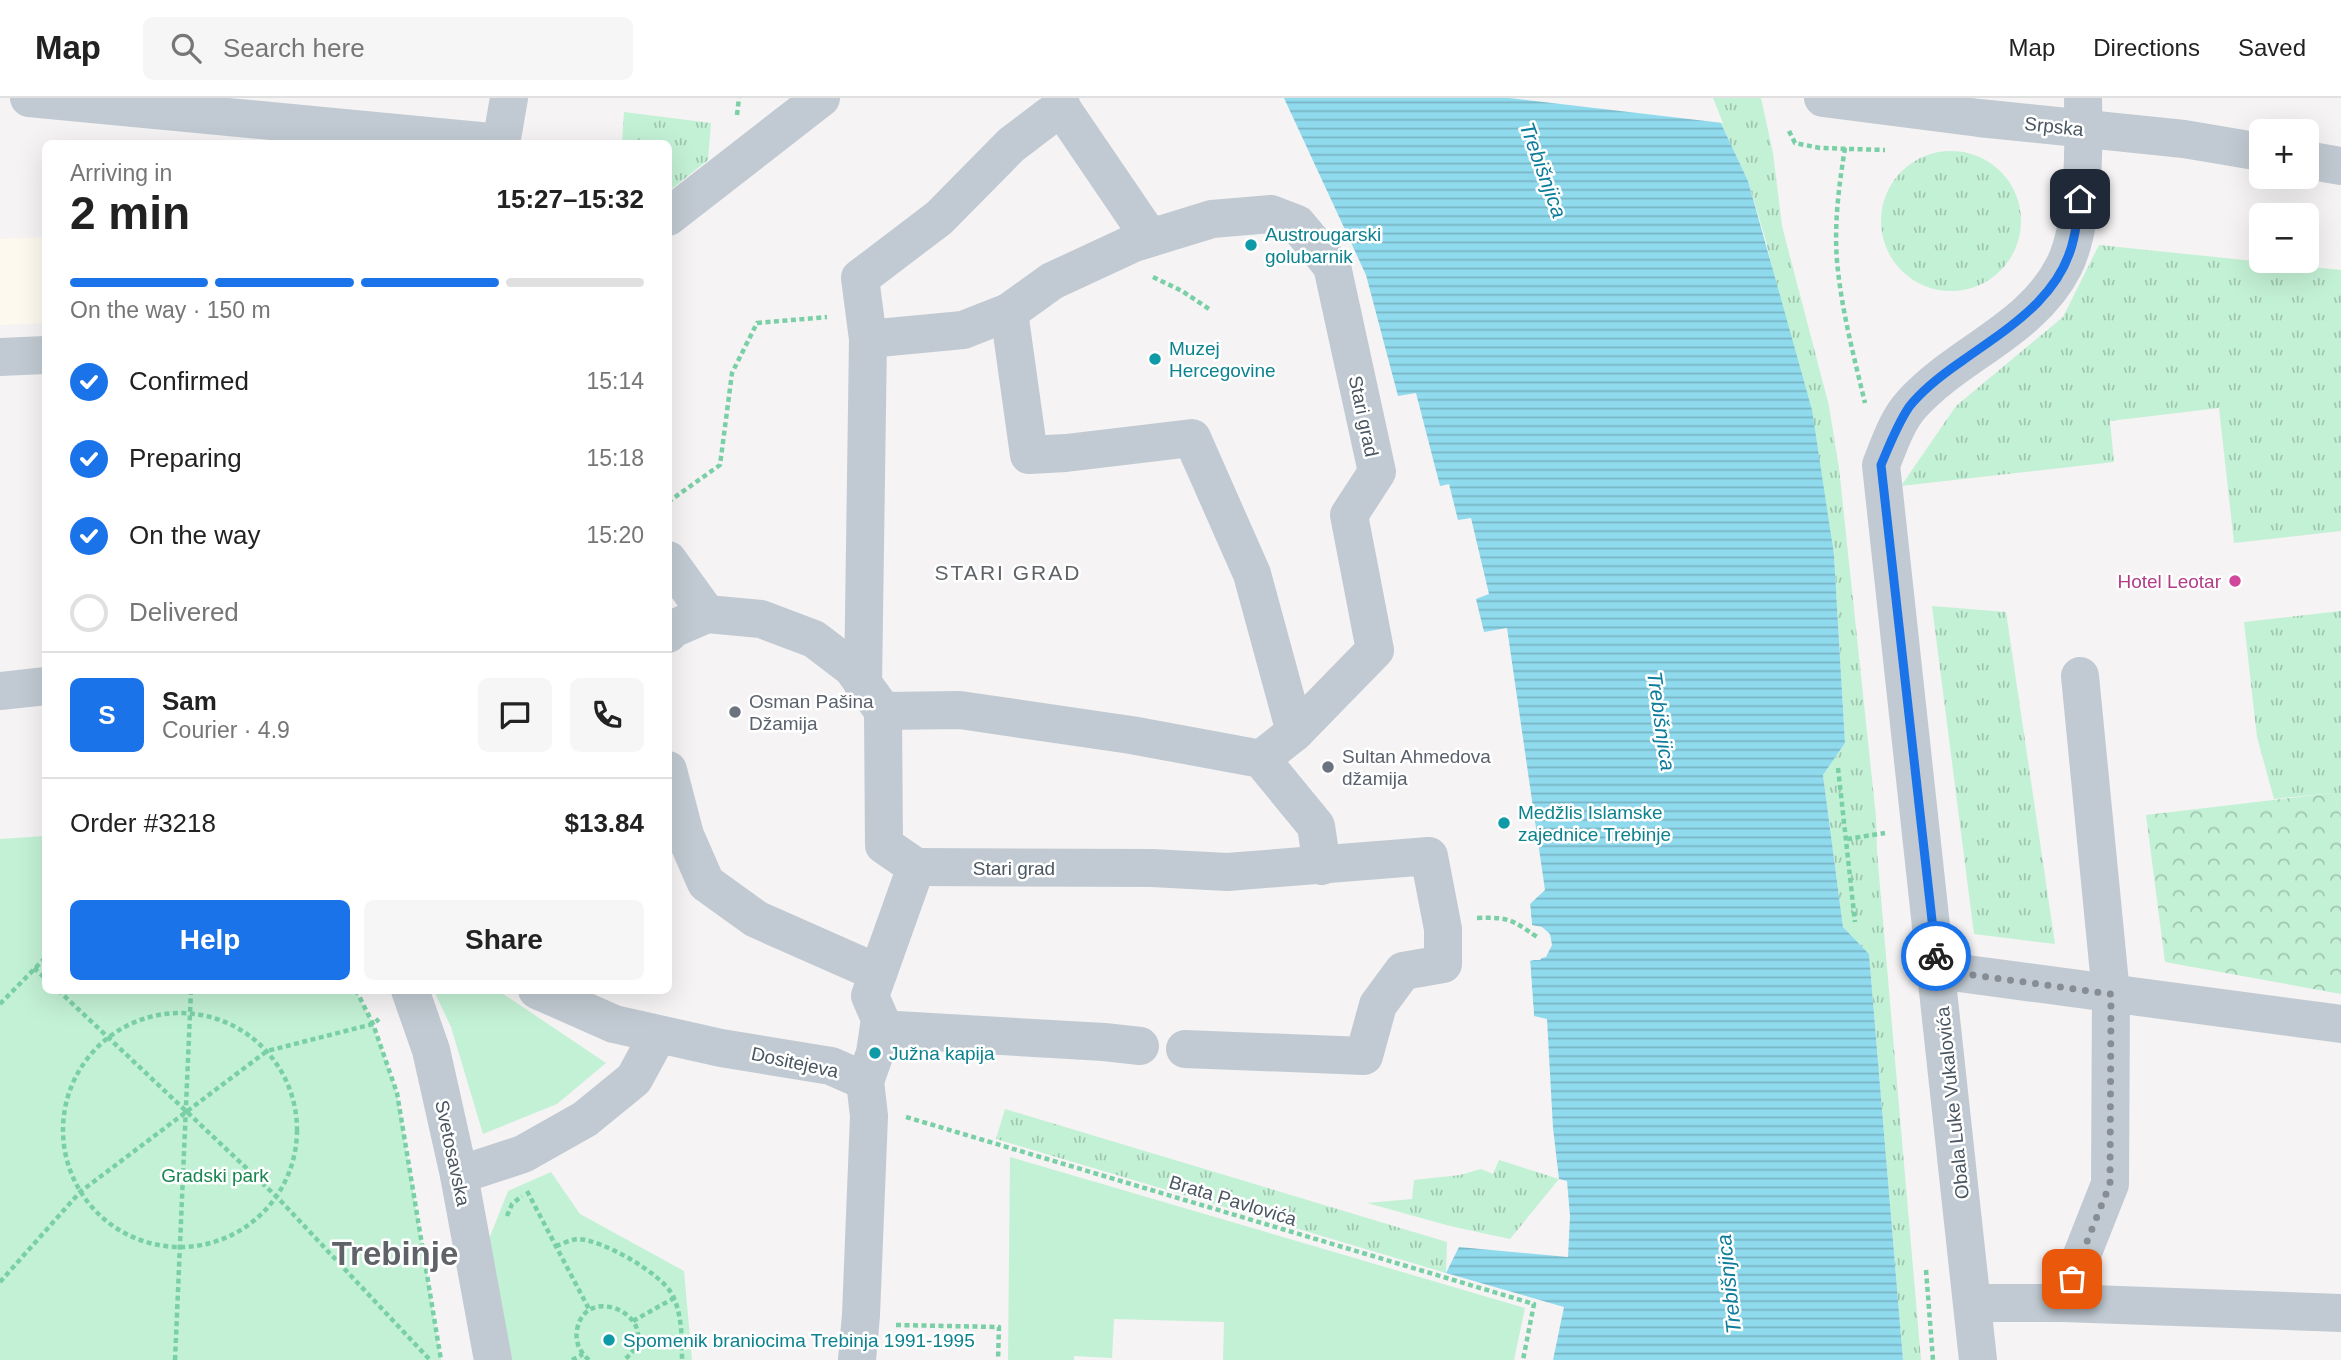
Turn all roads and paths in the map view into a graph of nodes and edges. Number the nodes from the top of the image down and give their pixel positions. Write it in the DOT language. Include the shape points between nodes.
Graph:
graph roads {
  1 [pos="29,98"];
  2 [pos="509,98"];
  3 [pos="821,98"];
  4 [pos="1835,99"];
  5 [pos="68,100"];
  6 [pos="1060,102"];
  7 [pos="2083,114"];
  8 [pos="231,120"];
  9 [pos="1789,131"];
  10 [pos="466,140"];
  11 [pos="502,140"];
  12 [pos="1845,148"];
  13 [pos="1885,150"];
  14 [pos="2249,150"];
  15 [pos="2319,162"];
  16 [pos="2341,166"];
  17 [pos="672,215"];
  18 [pos="1150,238"];
  19 [pos="1009,312"];
  20 [pos="867,331"];
  21 [pos="1852,347"];
  22 [pos="42,355"];
  23 [pos="0,357"];
  24 [pos="672,499"];
  25 [pos="672,566"];
  26 [pos="707,614"];
  27 [pos="672,629"];
  28 [pos="2080,676"];
  29 [pos="42,686"];
  30 [pos="0,691"];
  31 [pos="873,698"];
  32 [pos="1294,732"];
  33 [pos="1261,759"];
  34 [pos="1838,768"];
  35 [pos="672,785"];
  36 [pos="1889,832"];
  37 [pos="1847,839"];
  38 [pos="1322,866"];
  39 [pos="916,867"];
  40 [pos="1504,918"];
  41 [pos="1855,922"];
  42 [pos="1537,937"];
  43 [pos="42,961"];
  44 [pos="34,968"];
  45 [pos="1937,970"];
  46 [pos="878,973"];
  47 [pos="42,975"];
  48 [pos="62,994"];
  49 [pos="191,994"];
  50 [pos="358,994"];
  51 [pos="409,994"];
  52 [pos="412,994"];
  53 [pos="546,994"];
  54 [pos="2111,994"];
  55 [pos="0,1004"];
  56 [pos="190,1013"];
  57 [pos="373,1024"];
  58 [pos="2341,1024"];
  59 [pos="878,1029"];
  60 [pos="658,1035"];
  61 [pos="107,1037"];
  62 [pos="1140,1046"];
  63 [pos="1185,1049"];
  64 [pos="267,1051"];
  65 [pos="867,1094"];
  66 [pos="186,1111"];
  67 [pos="509,1158"];
  68 [pos="458,1175"];
  69 [pos="80,1192"];
  70 [pos="278,1198"];
  71 [pos="556,1246"];
  72 [pos="180,1248"];
  73 [pos="0,1282"];
  74 [pos="674,1298"];
  75 [pos="1973,1303"];
  76 [pos="2063,1303"];
  77 [pos="590,1311"];
  78 [pos="2341,1313"];
  79 [pos="634,1321"];
  80 [pos="858,1342"];
  81 [pos="583,1354"];
  82 [pos="175,1360"];
  83 [pos="430,1360"];
  84 [pos="441,1360"];
  85 [pos="493,1360"];
  86 [pos="572,1360"];
  87 [pos="589,1360"];
  88 [pos="624,1360"];
  89 [pos="682,1360"];
  90 [pos="998,1360"];
  91 [pos="1523,1360"];
  92 [pos="1978,1360"];
  1 -- 5 [label="street"];
  2 -- 11 [label="street"];
  3 -- 17 [label="street"];
  4 -- 7 [label="street, Srpska"];
  5 -- 8 [label="street"];
  6 -- 18 [label="street"];
  6 -- 20 [label="street" via="939,218 860,278"];
  7 -- 14 [label="street, Srpska"];
  7 -- 45 [label="street, Obala Luke Vukalovića" via="2080,199 2064,266 2022,319 1937,379 1910,406 1881,465"];
  8 -- 10 [label="street"];
  9 -- 12 [label="path" via="1795,144"];
  12 -- 13 [label="path"];
  12 -- 21 [label="path" via="1837,192 1837,260"];
  15 -- 16 [label="street"];
  18 -- 19 [label="street, Stari grad" via="1052,281"];
  18 -- 32 [label="street, Stari grad" via="1212,219 1271,214 1297,224 1332,266 1377,472 1349,515 1375,650"];
  19 -- 20 [label="street, Stari grad" via="963,330"];
  19 -- 32 [label="street" via="1029,455 1192,438 1252,574"];
  20 -- 24 [label="path" via="850,315 757,323 732,373 720,465"];
  20 -- 31 [label="street"];
  22 -- 23 [label="street"];
  25 -- 26 [label="street"];
  26 -- 27 [label="street"];
  26 -- 31 [label="street" via="761,619 814,639 852,668"];
  28 -- 54 [label="street"];
  29 -- 30 [label="street"];
  31 -- 33 [label="street" via="1131,735"];
  31 -- 39 [label="street" via="884,845"];
  32 -- 33 [label="street, Stari grad"];
  33 -- 38 [label="street" via="1317,825"];
  34 -- 37 [label="path"];
  35 -- 46 [label="street" via="685,835 706,883 756,919"];
  36 -- 37 [label="path"];
  37 -- 41 [label="path"];
  38 -- 39 [label="street, Stari grad" via="1227,872"];
  38 -- 63 [label="street, Stari grad" via="1429,856 1443,929 1443,964 1403,971 1378,1005 1364,1056"];
  39 -- 46 [label="street"];
  40 -- 42 [label="path"];
  43 -- 44 [label="path"];
  44 -- 47 [label="path"];
  44 -- 55 [label="path"];
  45 -- 54 [label="street"];
  45 -- 75 [label="street, Obala Luke Vukalovića"];
  46 -- 59 [label="street" via="870,996 880,1019"];
  48 -- 61 [label="path"];
  49 -- 56 [label="path"];
  50 -- 57 [label="path"];
  51 -- 57 [label="path"];
  52 -- 68 [label="street, Svetosavska" via="432,1050"];
  53 -- 60 [label="street, Dositejeva" via="614,1024"];
  54 -- 58 [label="street"];
  54 -- 76 [label="street" via="2110,1184"];
  56 -- 61 [label="path" via="153,1016"];
  56 -- 64 [label="path" via="215,1017 244,1031"];
  56 -- 66 [label="path"];
  57 -- 64 [label="path"];
  57 -- 84 [label="path" via="397,1093"];
  59 -- 62 [label="street"];
  59 -- 65 [label="street"];
  60 -- 65 [label="street, Dositejeva" via="831,1066"];
  60 -- 67 [label="street" via="634,1079 585,1119"];
  61 -- 66 [label="path"];
  61 -- 69 [label="path" via="80,1067 63,1116 63,1143"];
  64 -- 66 [label="path"];
  64 -- 70 [label="path" via="285,1075 295,1104 298,1134 294,1163"];
  65 -- 80 [label="street"];
  65 -- 91 [label="path, Brata Pavlovića" via="1534,1304"];
  66 -- 69 [label="path"];
  66 -- 70 [label="path"];
  66 -- 72 [label="path"];
  67 -- 68 [label="street"];
  67 -- 71 [label="path"];
  68 -- 85 [label="street, Svetosavska"];
  69 -- 72 [label="path" via="99,1215 122,1232 149,1244"];
  69 -- 73 [label="path"];
  70 -- 72 [label="path" via="238,1233"];
  70 -- 83 [label="path"];
  71 -- 74 [label="path" via="574,1239 592,1241 649,1272"];
  71 -- 77 [label="path"];
  72 -- 82 [label="path"];
  74 -- 79 [label="path"];
  74 -- 89 [label="path"];
  75 -- 76 [label="street"];
  75 -- 92 [label="street, Obala Luke Vukalovića"];
  76 -- 78 [label="street"];
  77 -- 79 [label="path" via="599,1306 619,1308"];
  77 -- 81 [label="path" via="578,1326"];
  79 -- 88 [label="path" via="637,1340"];
  80 -- 90 [label="path" via="999,1327"];
  81 -- 86 [label="path"];
  81 -- 87 [label="path"];
}
